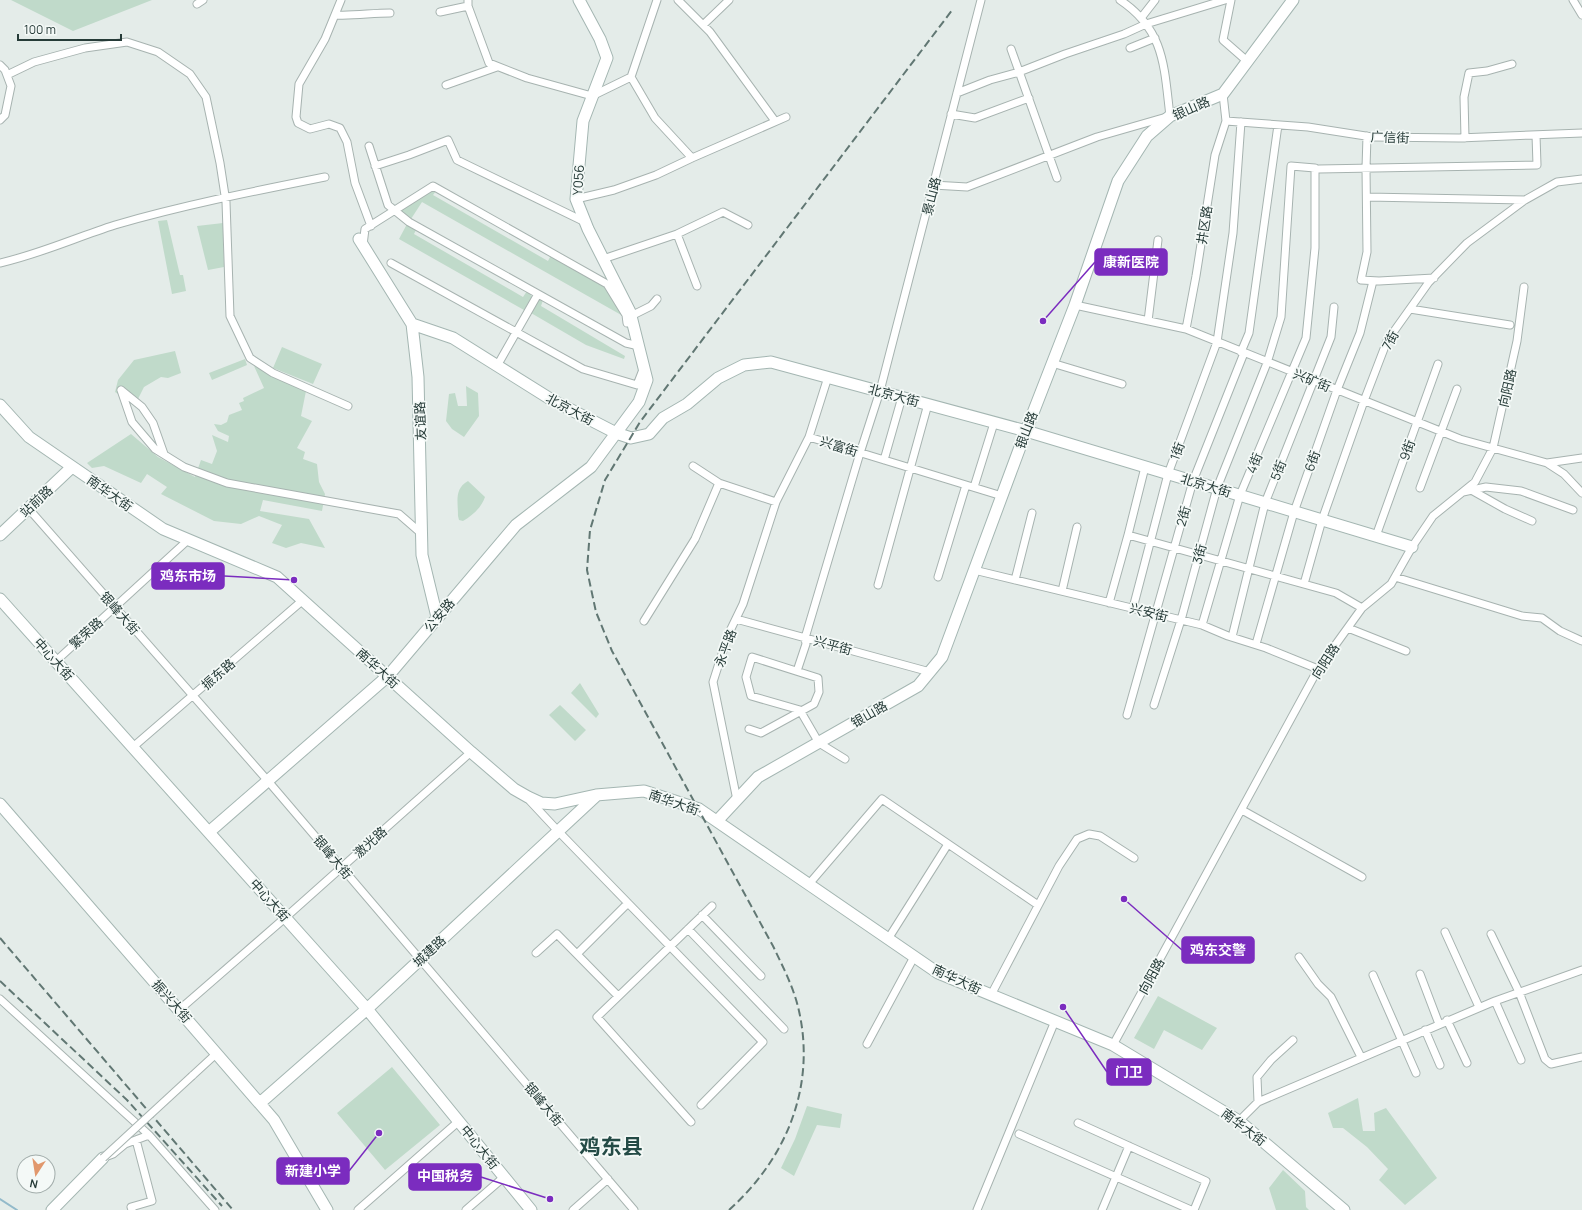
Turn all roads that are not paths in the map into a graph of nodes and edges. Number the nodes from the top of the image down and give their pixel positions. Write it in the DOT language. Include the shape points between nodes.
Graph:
graph roads {
  1 [pos="341,0"];
  2 [pos="580,0"];
  3 [pos="657,0"];
  4 [pos="678,0"];
  5 [pos="729,0"];
  6 [pos="981,0"];
  7 [pos="1120,0"];
  8 [pos="1155,0"];
  9 [pos="1225,0"];
  10 [pos="1231,0"];
  11 [pos="1293,0"];
  12 [pos="1574,0"];
  13 [pos="468,3"];
  14 [pos="440,12"];
  15 [pos="390,13"];
  16 [pos="336,15"];
  17 [pos="1582,15"];
  18 [pos="1141,18"];
  19 [pos="1146,24"];
  20 [pos="703,25"];
  21 [pos="1155,38"];
  22 [pos="1130,48"];
  23 [pos="1011,49"];
  24 [pos="1247,61"];
  25 [pos="1512,64"];
  26 [pos="0,65"];
  27 [pos="497,66"];
  28 [pos="1020,72"];
  29 [pos="7,75"];
  30 [pos="631,78"];
  31 [pos="446,85"];
  32 [pos="957,93"];
  33 [pos="1222,94"];
  34 [pos="592,96"];
  35 [pos="1029,98"];
  36 [pos="951,114"];
  37 [pos="1170,116"];
  38 [pos="786,117"];
  39 [pos="0,120"];
  40 [pos="775,121"];
  41 [pos="1226,121"];
  42 [pos="1241,122"];
  43 [pos="1278,125"];
  44 [pos="1582,133"];
  45 [pos="1536,135"];
  46 [pos="1368,136"];
  47 [pos="1465,138"];
  48 [pos="369,146"];
  49 [pos="1050,155"];
  50 [pos="692,158"];
  51 [pos="375,166"];
  52 [pos="1366,168"];
  53 [pos="1319,170"];
  54 [pos="325,176"];
  55 [pos="1057,178"];
  56 [pos="1582,179"];
  57 [pos="933,185"];
  58 [pos="1367,197"];
  59 [pos="226,198"];
  60 [pos="576,199"];
  61 [pos="1525,200"];
  62 [pos="395,211"];
  63 [pos="586,222"];
  64 [pos="371,226"];
  65 [pos="748,226"];
  66 [pos="677,234"];
  67 [pos="1158,240"];
  68 [pos="361,242"];
  69 [pos="603,259"];
  70 [pos="0,263"];
  71 [pos="391,263"];
  72 [pos="1434,278"];
  73 [pos="1373,280"];
  74 [pos="698,286"];
  75 [pos="1524,287"];
  76 [pos="538,294"];
  77 [pos="657,299"];
  78 [pos="1075,305"];
  79 [pos="1334,307"];
  80 [pos="1410,309"];
  81 [pos="631,316"];
  82 [pos="1148,321"];
  83 [pos="412,324"];
  84 [pos="1510,325"];
  85 [pos="1186,329"];
  86 [pos="516,332"];
  87 [pos="1217,342"];
  88 [pos="636,345"];
  89 [pos="1242,353"];
  90 [pos="1267,362"];
  91 [pos="1052,363"];
  92 [pos="1438,364"];
  93 [pos="497,366"];
  94 [pos="644,367"];
  95 [pos="1291,372"];
  96 [pos="828,377"];
  97 [pos="647,380"];
  98 [pos="1314,381"];
  99 [pos="1122,384"];
  100 [pos="1457,389"];
  101 [pos="1337,390"];
  102 [pos="880,392"];
  103 [pos="902,397"];
  104 [pos="1364,401"];
  105 [pos="928,404"];
  106 [pos="0,405"];
  107 [pos="348,406"];
  108 [pos="994,422"];
  109 [pos="1417,422"];
  110 [pos="1026,431"];
  111 [pos="1441,432"];
  112 [pos="616,433"];
  113 [pos="809,437"];
  114 [pos="1493,448"];
  115 [pos="860,453"];
  116 [pos="164,454"];
  117 [pos="1582,458"];
  118 [pos="884,460"];
  119 [pos="1547,463"];
  120 [pos="693,466"];
  121 [pos="72,467"];
  122 [pos="1145,467"];
  123 [pos="910,468"];
  124 [pos="1168,474"];
  125 [pos="1193,482"];
  126 [pos="719,483"];
  127 [pos="966,485"];
  128 [pos="974,487"];
  129 [pos="1217,488"];
  130 [pos="1420,488"];
  131 [pos="1473,491"];
  132 [pos="1463,492"];
  133 [pos="1582,493"];
  134 [pos="1240,495"];
  135 [pos="1002,496"];
  136 [pos="776,502"];
  137 [pos="1265,503"];
  138 [pos="28,508"];
  139 [pos="1573,510"];
  140 [pos="1294,512"];
  141 [pos="1032,513"];
  142 [pos="1322,520"];
  143 [pos="1532,521"];
  144 [pos="1077,527"];
  145 [pos="422,534"];
  146 [pos="0,535"];
  147 [pos="1128,535"];
  148 [pos="1376,536"];
  149 [pos="188,540"];
  150 [pos="1150,541"];
  151 [pos="1174,547"];
  152 [pos="1412,547"];
  153 [pos="1199,554"];
  154 [pos="1222,560"];
  155 [pos="1249,568"];
  156 [pos="974,570"];
  157 [pos="1276,575"];
  158 [pos="938,577"];
  159 [pos="1395,577"];
  160 [pos="1016,580"];
  161 [pos="1304,584"];
  162 [pos="878,585"];
  163 [pos="1062,591"];
  164 [pos="0,599"];
  165 [pos="303,600"];
  166 [pos="1109,603"];
  167 [pos="115,607"];
  168 [pos="1132,608"];
  169 [pos="1362,608"];
  170 [pos="1155,614"];
  171 [pos="437,617"];
  172 [pos="736,619"];
  173 [pos="1181,620"];
  174 [pos="644,621"];
  175 [pos="1202,625"];
  176 [pos="1348,628"];
  177 [pos="1232,637"];
  178 [pos="805,638"];
  179 [pos="1582,641"];
  180 [pos="1256,644"];
  181 [pos="1406,651"];
  182 [pos="56,660"];
  183 [pos="1318,669"];
  184 [pos="797,671"];
  185 [pos="930,672"];
  186 [pos="388,676"];
  187 [pos="193,695"];
  188 [pos="1154,705"];
  189 [pos="801,712"];
  190 [pos="1127,715"];
  191 [pos="749,729"];
  192 [pos="819,743"];
  193 [pos="133,747"];
  194 [pos="471,752"];
  195 [pos="845,759"];
  196 [pos="268,781"];
  197 [pos="596,795"];
  198 [pos="528,797"];
  199 [pos="737,800"];
  200 [pos="0,804"];
  201 [pos="1242,810"];
  202 [pos="717,821"];
  203 [pos="558,831"];
  204 [pos="210,832"];
  205 [pos="948,844"];
  206 [pos="1134,858"];
  207 [pos="342,867"];
  208 [pos="1362,877"];
  209 [pos="809,884"];
  210 [pos="628,903"];
  211 [pos="1038,905"];
  212 [pos="712,906"];
  213 [pos="702,915"];
  214 [pos="286,917"];
  215 [pos="688,929"];
  216 [pos="1445,932"];
  217 [pos="1491,934"];
  218 [pos="888,939"];
  219 [pos="670,946"];
  220 [pos="536,953"];
  221 [pos="577,954"];
  222 [pos="1299,956"];
  223 [pos="914,957"];
  224 [pos="420,959"];
  225 [pos="1582,970"];
  226 [pos="1420,974"];
  227 [pos="1373,975"];
  228 [pos="761,976"];
  229 [pos="1519,992"];
  230 [pos="991,995"];
  231 [pos="618,996"];
  232 [pos="0,999"];
  233 [pos="1494,1001"];
  234 [pos="1479,1007"];
  235 [pos="367,1009"];
  236 [pos="179,1010"];
  237 [pos="1447,1020"];
  238 [pos="1055,1021"];
  239 [pos="1439,1024"];
  240 [pos="784,1029"];
  241 [pos="1425,1030"];
  242 [pos="1293,1040"];
  243 [pos="1402,1040"];
  244 [pos="867,1044"];
  245 [pos="1113,1045"];
  246 [pos="217,1053"];
  247 [pos="1361,1057"];
  248 [pos="1582,1057"];
  249 [pos="1521,1060"];
  250 [pos="1467,1064"];
  251 [pos="1440,1065"];
  252 [pos="1416,1073"];
  253 [pos="1258,1102"];
  254 [pos="260,1103"];
  255 [pos="701,1105"];
  256 [pos="458,1121"];
  257 [pos="1239,1121"];
  258 [pos="691,1122"];
  259 [pos="1078,1123"];
  260 [pos="1020,1134"];
  261 [pos="149,1135"];
  262 [pos="136,1140"];
  263 [pos="1129,1146"];
  264 [pos="103,1158"];
  265 [pos="504,1177"];
  266 [pos="1116,1177"];
  267 [pos="608,1179"];
  268 [pos="52,1210"];
  269 [pos="132,1210"];
  270 [pos="215,1210"];
  271 [pos="327,1210"];
  272 [pos="358,1210"];
  273 [pos="466,1210"];
  274 [pos="530,1210"];
  275 [pos="573,1210"];
  276 [pos="634,1210"];
  277 [pos="977,1210"];
  278 [pos="1102,1210"];
  279 [pos="1191,1210"];
  280 [pos="1194,1210"];
  281 [pos="1344,1210"];
  1 -- 16 [label="street"];
  2 -- 34 [label="street, Y056 / Y056" via="607,58"];
  3 -- 30 [label="street"];
  4 -- 20 [label="street"];
  5 -- 20 [label="street"];
  6 -- 32 [label="street, 景山路"];
  7 -- 18 [label="street" via="1135,10"];
  8 -- 18 [label="street"];
  9 -- 19 [label="street"];
  10 -- 24 [label="street" via="1223,40"];
  11 -- 24 [label="street, 银山路"];
  12 -- 17 [label="street"];
  13 -- 14 [label="street"];
  13 -- 27 [label="street" via="489,63"];
  15 -- 16 [label="street"];
  16 -- 64 [label="street" via="299,84 296,117 298,122 310,129 329,124 340,128 348,142 355,182"];
  18 -- 19 [label="street"];
  19 -- 21 [label="street"];
  19 -- 28 [label="street"];
  20 -- 40 [label="street"];
  21 -- 22 [label="street"];
  21 -- 37 [label="street" via="1164,64"];
  23 -- 28 [label="street"];
  24 -- 33 [label="street, 银山路"];
  25 -- 47 [label="street" via="1469,73 1464,97"];
  26 -- 29 [label="street"];
  27 -- 31 [label="street"];
  27 -- 34 [label="street" via="527,78"];
  28 -- 32 [label="street"];
  28 -- 35 [label="street"];
  29 -- 39 [label="street" via="11,86 5,115"];
  29 -- 59 [label="street" via="34,62 92,47 127,42 158,52 190,74 206,97"];
  30 -- 34 [label="street"];
  30 -- 50 [label="street" via="655,118"];
  32 -- 36 [label="street, 景山路"];
  33 -- 37 [label="street, 银山路"];
  33 -- 41 [label="street"];
  34 -- 60 [label="street, Y056 / Y056" via="584,121"];
  35 -- 36 [label="street" via="975,118"];
  35 -- 49 [label="street"];
  36 -- 57 [label="street, 景山路"];
  37 -- 49 [label="street" via="1097,137"];
  37 -- 78 [label="street, 银山路" via="1147,136 1118,181"];
  38 -- 40 [label="street"];
  40 -- 50 [label="street"];
  41 -- 42 [label="street, 广信街"];
  41 -- 85 [label="street, 井区路" via="1215,155"];
  42 -- 43 [label="street, 广信街"];
  42 -- 87 [label="street, 1街" via="1233,233"];
  43 -- 46 [label="street, 广信街"];
  43 -- 89 [label="street, 2街" via="1249,333"];
  44 -- 45 [label="street, 广信街"];
  45 -- 47 [label="street, 广信街"];
  45 -- 52 [label="street" via="1537,165"];
  46 -- 47 [label="street, 广信街"];
  46 -- 52 [label="street"];
  48 -- 51 [label="street"];
  49 -- 55 [label="street"];
  49 -- 57 [label="street" via="968,187"];
  50 -- 60 [label="street" via="656,175 614,190"];
  51 -- 62 [label="street" via="388,205"];
  51 -- 63 [label="street" via="448,140 457,160"];
  52 -- 53 [label="street"];
  52 -- 58 [label="street"];
  54 -- 59 [label="street"];
  56 -- 61 [label="street, 7街" via="1557,182"];
  57 -- 102 [label="street, 景山路"];
  58 -- 61 [label="street"];
  58 -- 73 [label="street" via="1367,252 1361,280"];
  59 -- 70 [label="street" via="115,226 27,257"];
  59 -- 107 [label="street" via="230,316 250,358 273,373"];
  60 -- 63 [label="street, Y056 / Y056"];
  61 -- 72 [label="street, 7街" via="1467,243"];
  62 -- 64 [label="street"];
  62 -- 76 [label="street" via="409,222"];
  62 -- 88 [label="street" via="433,186 607,284 626,315"];
  63 -- 69 [label="street, Y056 / Y056"];
  64 -- 68 [label="street" via="365,230"];
  65 -- 66 [label="street" via="723,212"];
  66 -- 69 [label="street"];
  66 -- 74 [label="street"];
  67 -- 82 [label="street"];
  68 -- 83 [label="street, 友谊路"];
  69 -- 81 [label="street, Y056 / Y056"];
  71 -- 86 [label="street"];
  72 -- 73 [label="street"];
  72 -- 80 [label="street, 7街"];
  73 -- 101 [label="street, 6街" via="1360,333"];
  75 -- 114 [label="street, 向阳路" via="1517,341"];
  76 -- 86 [label="street"];
  76 -- 88 [label="street" via="626,343"];
  77 -- 81 [label="street" via="650,306"];
  78 -- 82 [label="street, 兴矿街"];
  78 -- 91 [label="street, 银山路"];
  79 -- 98 [label="street, 5街" via="1331,337"];
  80 -- 84 [label="street"];
  80 -- 104 [label="street, 7街" via="1387,341"];
  81 -- 88 [label="street, Y056 / Y056"];
  82 -- 85 [label="street, 兴矿街"];
  83 -- 93 [label="street, 北京大街" via="453,338"];
  83 -- 145 [label="street, 友谊路" via="418,376"];
  85 -- 87 [label="street, 兴矿街"];
  86 -- 93 [label="street"];
  86 -- 94 [label="street" via="583,369 637,385"];
  87 -- 89 [label="street, 兴矿街"];
  87 -- 124 [label="street, 1街"];
  88 -- 94 [label="street, Y056 / Y056"];
  89 -- 90 [label="street, 兴矿街"];
  89 -- 125 [label="street, 2街"];
  90 -- 95 [label="street, 兴矿街"];
  90 -- 95 [label="street, 4街" via="1280,317 1291,166 1316,168 1315,248 1306,338"];
  90 -- 129 [label="street, 3街"];
  91 -- 99 [label="street"];
  91 -- 110 [label="street, 银山路"];
  92 -- 109 [label="street, 9街"];
  93 -- 112 [label="street, 北京大街" via="552,400"];
  94 -- 97 [label="street, Y056 / Y056"];
  95 -- 98 [label="street, 兴矿街"];
  95 -- 134 [label="street, 4街"];
  96 -- 102 [label="street, 北京大街"];
  96 -- 112 [label="street, 北京大街" via="771,362 744,365 718,378 687,404 664,418 649,434 631,438"];
  96 -- 113 [label="street"];
  97 -- 112 [label="street, 公安路" via="639,402"];
  98 -- 101 [label="street, 兴矿街"];
  98 -- 137 [label="street, 5街"];
  100 -- 111 [label="street"];
  101 -- 104 [label="street, 兴矿街"];
  101 -- 140 [label="street, 6街"];
  102 -- 103 [label="street, 北京大街"];
  102 -- 115 [label="street, 景山路"];
  103 -- 105 [label="street, 北京大街"];
  103 -- 118 [label="street"];
  104 -- 109 [label="street, 兴矿街"];
  104 -- 142 [label="street, 7街"];
  105 -- 108 [label="street, 北京大街"];
  105 -- 123 [label="street"];
  106 -- 121 [label="street, 南华大街" via="29,438"];
  108 -- 110 [label="street, 北京大街"];
  108 -- 128 [label="street"];
  109 -- 111 [label="street, 兴矿街"];
  109 -- 148 [label="street, 9街"];
  110 -- 122 [label="street, 北京大街"];
  110 -- 135 [label="street, 银山路"];
  111 -- 114 [label="street, 兴矿街"];
  111 -- 130 [label="street"];
  112 -- 171 [label="street, 公安路" via="591,467 516,525"];
  113 -- 115 [label="street, 兴富街"];
  113 -- 136 [label="street, 兴富街"];
  114 -- 119 [label="street, 兴矿街"];
  114 -- 132 [label="street, 向阳路" via="1475,482"];
  115 -- 118 [label="street, 兴富街"];
  115 -- 178 [label="street, 景山路"];
  116 -- 116 [label="street" via="155,448 132,422 121,390 142,407 153,423"];
  116 -- 145 [label="street" via="184,467 226,482 399,514"];
  117 -- 119 [label="street"];
  118 -- 123 [label="street, 兴富街"];
  119 -- 133 [label="street" via="1564,474"];
  120 -- 126 [label="street"];
  121 -- 138 [label="street, 站前路"];
  121 -- 149 [label="street, 南华大街" via="163,530"];
  122 -- 124 [label="street, 北京大街"];
  122 -- 147 [label="street"];
  123 -- 127 [label="street, 兴富街"];
  123 -- 162 [label="street"];
  124 -- 125 [label="street, 北京大街"];
  124 -- 150 [label="street, 1街"];
  125 -- 129 [label="street, 北京大街"];
  125 -- 151 [label="street, 2街"];
  126 -- 136 [label="street"];
  126 -- 174 [label="street" via="695,539"];
  127 -- 128 [label="street, 兴富街"];
  127 -- 158 [label="street"];
  128 -- 135 [label="street, 兴富街"];
  129 -- 134 [label="street, 北京大街"];
  129 -- 153 [label="street, 3街"];
  131 -- 132 [label="street"];
  131 -- 139 [label="street" via="1486,487 1521,491"];
  131 -- 143 [label="street"];
  132 -- 152 [label="street, 向阳路" via="1433,516"];
  134 -- 137 [label="street, 北京大街"];
  134 -- 154 [label="street, 4街"];
  135 -- 156 [label="street, 银山路"];
  136 -- 172 [label="street, 永平路"];
  137 -- 140 [label="street, 北京大街"];
  137 -- 155 [label="street, 5街"];
  138 -- 146 [label="street, 站前路"];
  138 -- 167 [label="street, 银峰大街"];
  140 -- 142 [label="street, 北京大街"];
  140 -- 157 [label="street, 6街"];
  141 -- 160 [label="street"];
  142 -- 148 [label="street, 北京大街"];
  142 -- 161 [label="street, 7街"];
  144 -- 163 [label="street"];
  145 -- 171 [label="street, 友谊路" via="422,555"];
  147 -- 150 [label="street"];
  147 -- 166 [label="street"];
  148 -- 152 [label="street, 北京大街"];
  149 -- 165 [label="street, 南华大街" via="277,577"];
  149 -- 167 [label="street, 繁荣路"];
  150 -- 151 [label="street"];
  150 -- 168 [label="street, 1街"];
  151 -- 153 [label="street"];
  151 -- 170 [label="street, 2街"];
  152 -- 159 [label="street, 向阳路"];
  153 -- 154 [label="street"];
  153 -- 173 [label="street, 3街"];
  154 -- 155 [label="street"];
  154 -- 175 [label="street, 4街"];
  155 -- 157 [label="street"];
  155 -- 177 [label="street, 5街"];
  156 -- 160 [label="street, 兴安街"];
  156 -- 185 [label="street, 银山路" via="942,657"];
  157 -- 161 [label="street"];
  157 -- 180 [label="street, 6街"];
  159 -- 169 [label="street, 向阳路" via="1391,584"];
  159 -- 179 [label="street" via="1522,616 1542,618 1560,631"];
  160 -- 163 [label="street, 兴安街"];
  161 -- 169 [label="street" via="1336,593"];
  163 -- 166 [label="street, 兴安街"];
  164 -- 182 [label="street, 中心大街"];
  165 -- 186 [label="street, 南华大街"];
  165 -- 187 [label="street, 振东路"];
  166 -- 168 [label="street, 兴安街"];
  167 -- 182 [label="street, 繁荣路"];
  167 -- 187 [label="street, 银峰大街"];
  168 -- 170 [label="street, 兴安街"];
  169 -- 176 [label="street, 向阳路"];
  170 -- 173 [label="street, 兴安街"];
  170 -- 190 [label="street, 2街"];
  171 -- 186 [label="street, 公安路"];
  172 -- 178 [label="street, 兴平街"];
  172 -- 199 [label="street, 永平路" via="728,634 713,682"];
  173 -- 175 [label="street, 兴安街"];
  173 -- 188 [label="street, 3街"];
  175 -- 177 [label="street, 兴安街"];
  176 -- 181 [label="street"];
  176 -- 183 [label="street, 向阳路"];
  177 -- 180 [label="street, 兴安街"];
  178 -- 184 [label="street, 景山路" via="806,644"];
  178 -- 185 [label="street, 兴平街"];
  180 -- 183 [label="street, 兴安街"];
  182 -- 193 [label="street, 中心大街"];
  183 -- 201 [label="street, 向阳路"];
  184 -- 189 [label="street" via="818,678 819,692 814,704"];
  184 -- 189 [label="street" via="752,657 746,677 751,696"];
  185 -- 192 [label="street, 银山路" via="918,686"];
  186 -- 194 [label="street, 南华大街"];
  186 -- 196 [label="street, 公安路"];
  187 -- 193 [label="street, 振东路"];
  187 -- 196 [label="street, 银峰大街"];
  189 -- 191 [label="street" via="761,732"];
  189 -- 192 [label="street"];
  192 -- 195 [label="street"];
  192 -- 199 [label="street, 银山路" via="758,777"];
  193 -- 204 [label="street, 中心大街"];
  194 -- 198 [label="street, 南华大街" via="514,789"];
  194 -- 207 [label="street, 激光路"];
  196 -- 204 [label="street, 公安路"];
  196 -- 207 [label="street, 银峰大街"];
  197 -- 198 [label="street, 南华大街" via="555,804 542,803"];
  197 -- 202 [label="street, 南华大街" via="644,791 699,809"];
  197 -- 203 [label="street, 城建路"];
  198 -- 203 [label="street"];
  199 -- 202 [label="street, 银山路"];
  200 -- 236 [label="street, 振兴大街"];
  201 -- 208 [label="street"];
  201 -- 245 [label="street, 向阳路"];
  202 -- 209 [label="street, 南华大街"];
  203 -- 210 [label="street"];
  203 -- 224 [label="street, 城建路"];
  204 -- 214 [label="street, 中心大街"];
  205 -- 209 [label="street" via="882,799"];
  205 -- 211 [label="street"];
  205 -- 218 [label="street"];
  206 -- 211 [label="street" via="1100,836 1089,834 1077,839"];
  207 -- 214 [label="street, 激光路"];
  207 -- 224 [label="street, 银峰大街"];
  209 -- 218 [label="street, 南华大街"];
  210 -- 219 [label="street"];
  210 -- 221 [label="street"];
  211 -- 230 [label="street"];
  212 -- 213 [label="street"];
  213 -- 215 [label="street"];
  213 -- 228 [label="street"];
  214 -- 235 [label="street, 中心大街"];
  214 -- 236 [label="street, 激光路"];
  215 -- 219 [label="street"];
  215 -- 240 [label="street"];
  216 -- 234 [label="street"];
  217 -- 229 [label="street"];
  218 -- 223 [label="street, 南华大街"];
  219 -- 231 [label="street"];
  219 -- 255 [label="street" via="763,1042"];
  220 -- 221 [label="street" via="557,934"];
  221 -- 231 [label="street"];
  222 -- 247 [label="street" via="1318,984 1331,997"];
  223 -- 230 [label="street, 南华大街" via="938,973"];
  223 -- 244 [label="street"];
  224 -- 235 [label="street, 城建路"];
  224 -- 267 [label="street, 银峰大街"];
  225 -- 229 [label="street"];
  226 -- 239 [label="street"];
  227 -- 243 [label="street"];
  229 -- 233 [label="street"];
  229 -- 248 [label="street" via="1545,1059 1551,1064"];
  230 -- 238 [label="street, 南华大街"];
  231 -- 258 [label="street" via="597,1016"];
  232 -- 261 [label="street"];
  233 -- 234 [label="street"];
  233 -- 249 [label="street"];
  234 -- 237 [label="street"];
  235 -- 254 [label="street, 城建路"];
  235 -- 256 [label="street, 中心大街"];
  236 -- 246 [label="street, 振兴大街"];
  237 -- 239 [label="street"];
  237 -- 250 [label="street"];
  238 -- 245 [label="street, 南华大街"];
  238 -- 277 [label="street"];
  239 -- 241 [label="street"];
  241 -- 243 [label="street"];
  241 -- 251 [label="street"];
  242 -- 253 [label="street" via="1271,1060 1257,1078"];
  243 -- 247 [label="street"];
  243 -- 252 [label="street"];
  245 -- 257 [label="street, 南华大街"];
  246 -- 254 [label="street, 振兴大街"];
  246 -- 264 [label="street, bridge"];
  247 -- 253 [label="street"];
  253 -- 257 [label="street"];
  254 -- 271 [label="street, 振兴大街" via="274,1120"];
  256 -- 265 [label="street, 中心大街"];
  256 -- 272 [label="street"];
  257 -- 281 [label="street, 南华大街"];
  259 -- 263 [label="street"];
  260 -- 266 [label="street"];
  261 -- 262 [label="street"];
  261 -- 270 [label="street"];
  262 -- 264 [label="street"];
  262 -- 269 [label="street" via="152,1201 131,1207"];
  263 -- 266 [label="street"];
  263 -- 280 [label="street" via="1206,1181"];
  264 -- 268 [label="street"];
  265 -- 273 [label="street"];
  265 -- 274 [label="street, 中心大街"];
  266 -- 278 [label="street"];
  266 -- 279 [label="street"];
  267 -- 275 [label="street"];
  267 -- 276 [label="street, 银峰大街"];
}
